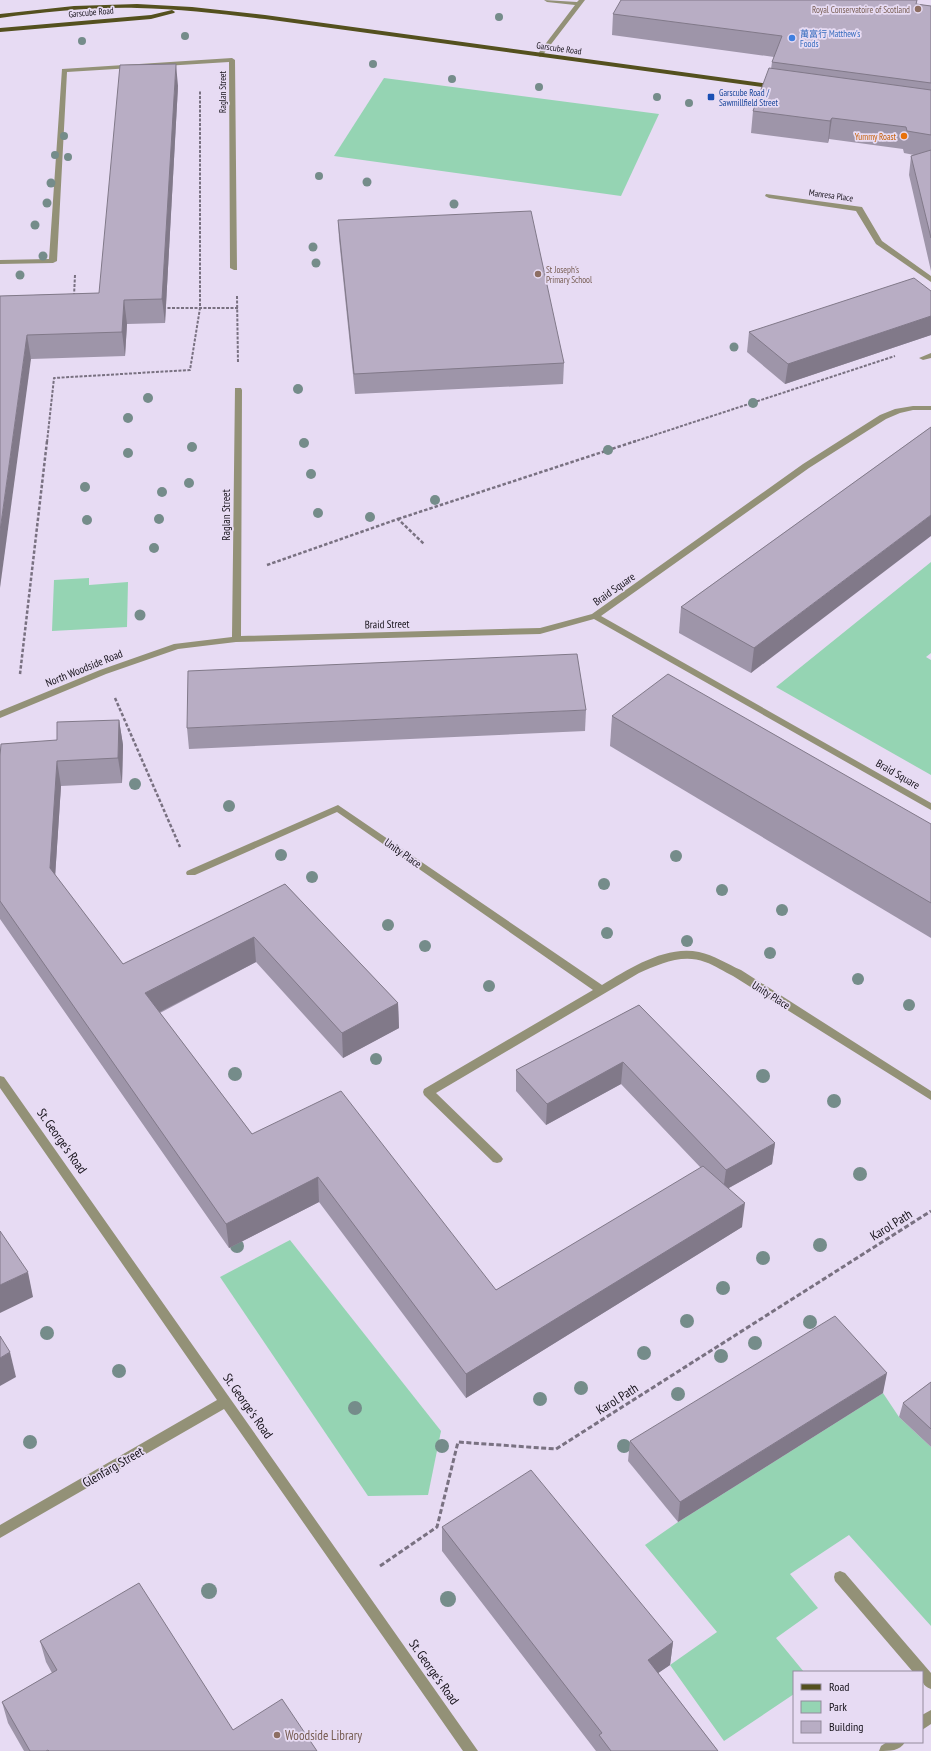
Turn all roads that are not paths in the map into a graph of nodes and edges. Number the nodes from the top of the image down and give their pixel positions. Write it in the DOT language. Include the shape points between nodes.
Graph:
graph roads {
  1 [pos="547,0"];
  2 [pos="581,2"];
  3 [pos="184,9"];
  4 [pos="0,16"];
  5 [pos="0,30"];
  6 [pos="540,55"];
  7 [pos="783,88"];
  8 [pos="769,196"];
  9 [pos="0,262"];
  10 [pos="234,268"];
  11 [pos="931,280"];
  12 [pos="931,355"];
  13 [pos="923,358"];
  14 [pos="238,390"];
  15 [pos="931,408"];
  16 [pos="596,616"];
  17 [pos="236,639"];
  18 [pos="177,646"];
  19 [pos="0,715"];
  20 [pos="931,807"];
  21 [pos="191,873"];
  22 [pos="600,989"];
  23 [pos="0,1080"];
  24 [pos="931,1096"];
  25 [pos="497,1159"];
  26 [pos="226,1401"];
  27 [pos="0,1532"];
  28 [pos="840,1577"];
  29 [pos="921,1671"];
  30 [pos="923,1673"];
  31 [pos="931,1683"];
  32 [pos="931,1716"];
  33 [pos="923,1722"];
  34 [pos="897,1743"];
  35 [pos="471,1751"];
  36 [pos="886,1751"];
  1 -- 2 [label="street"];
  2 -- 6 [label="street"];
  3 -- 4 [label="main road, Garscube Road" via="119,6 57,9"];
  3 -- 5 [label="main road, Garscube Road" via="151,17"];
  3 -- 6 [label="main road, Garscube Road" via="265,17"];
  6 -- 7 [label="main road, Garscube Road"];
  8 -- 11 [label="street, Manresa Place" via="859,209 879,242"];
  9 -- 10 [label="street, Raglan Street" via="53,261 64,70 232,60"];
  12 -- 13 [label="street"];
  14 -- 17 [label="street, Raglan Street"];
  15 -- 16 [label="street, Braid Square" via="898,411 876,420 806,466"];
  16 -- 17 [label="street, Braid Street" via="540,631"];
  16 -- 20 [label="street, Braid Square"];
  17 -- 18 [label="street, Braid Street"];
  18 -- 19 [label="street, North Woodside Road" via="103,672"];
  21 -- 22 [label="street, Unity Place" via="338,808"];
  22 -- 24 [label="street, Unity Place" via="653,962 680,955 705,958 737,974"];
  22 -- 25 [label="street, Unity Place" via="428,1092"];
  23 -- 26 [label="street, St. George's Road"];
  26 -- 27 [label="street, Glenfarg Street"];
  26 -- 35 [label="street, St. George's Road"];
  28 -- 29 [label="street"];
  30 -- 31 [label="street"];
  32 -- 33 [label="street"];
  34 -- 36 [label="street"];
}
